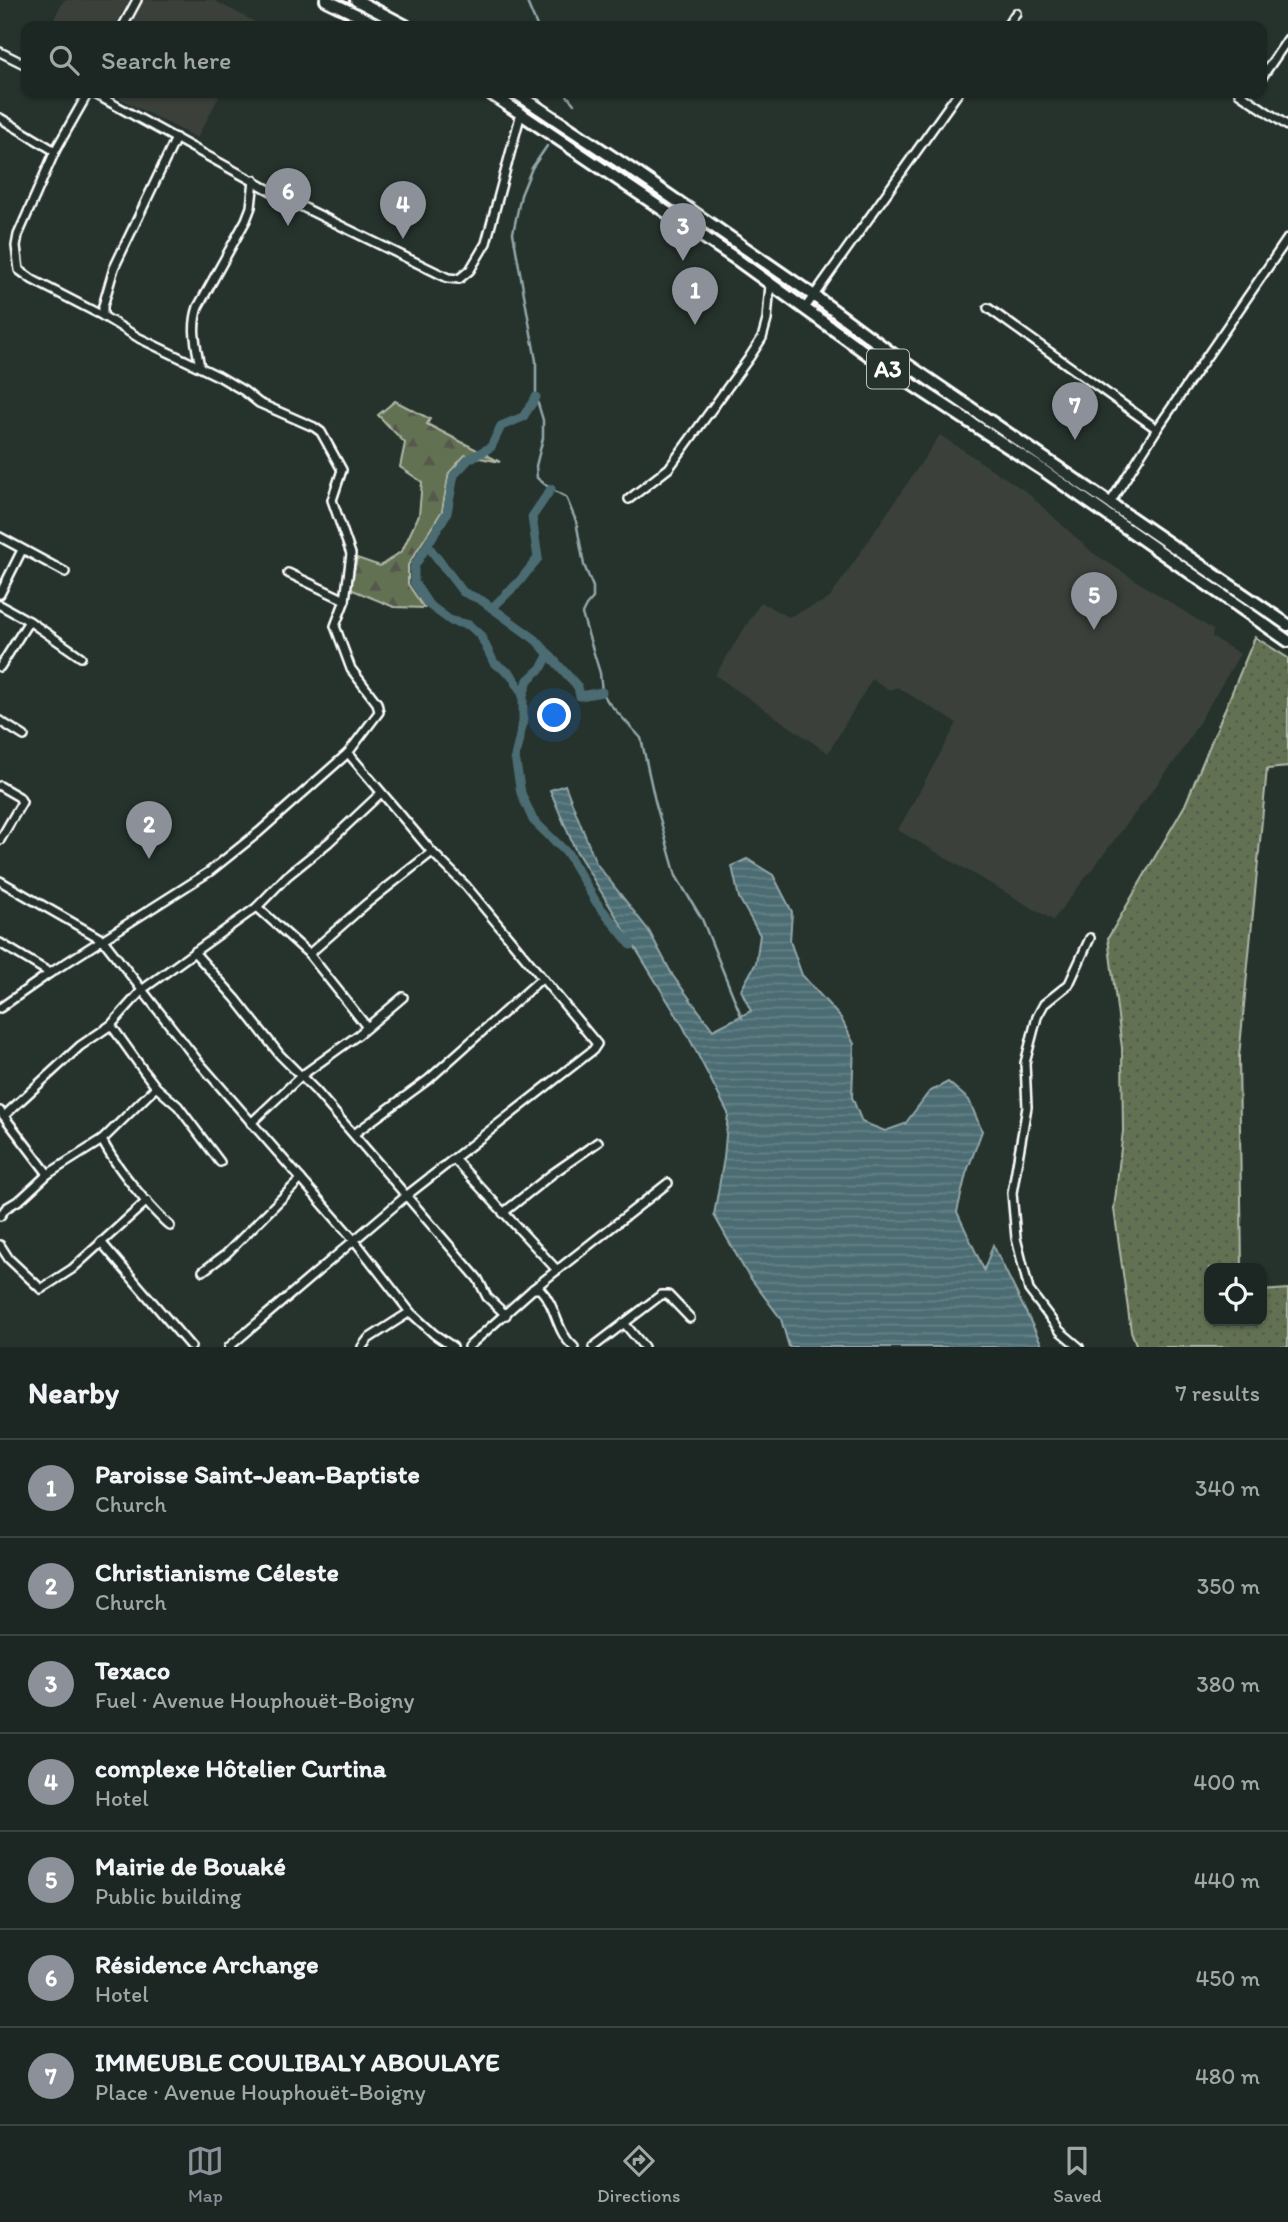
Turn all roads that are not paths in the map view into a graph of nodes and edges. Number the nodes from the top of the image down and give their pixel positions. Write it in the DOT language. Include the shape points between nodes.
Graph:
graph roads {
  1 [pos="137,0"];
  2 [pos="326,0"];
  3 [pos="356,0"];
  4 [pos="1016,13"];
  5 [pos="126,21"];
  6 [pos="370,21"];
  7 [pos="396,21"];
  8 [pos="1010,21"];
  9 [pos="1288,39"];
  10 [pos="0,52"];
  11 [pos="21,62"];
  12 [pos="1267,70"];
  13 [pos="84,98"];
  14 [pos="94,98"];
  15 [pos="498,98"];
  16 [pos="523,98"];
  17 [pos="954,98"];
  18 [pos="1253,98"];
  19 [pos="521,113"];
  20 [pos="0,118"];
  21 [pos="1288,126"];
  22 [pos="176,138"];
  23 [pos="55,151"];
  24 [pos="254,180"];
  25 [pos="1288,238"];
  26 [pos="770,283"];
  27 [pos="813,295"];
  28 [pos="805,308"];
  29 [pos="988,308"];
  30 [pos="103,316"];
  31 [pos="200,366"];
  32 [pos="1157,429"];
  33 [pos="629,499"];
  34 [pos="1110,503"];
  35 [pos="0,537"];
  36 [pos="22,550"];
  37 [pos="65,572"];
  38 [pos="288,573"];
  39 [pos="0,594"];
  40 [pos="345,600"];
  41 [pos="0,605"];
  42 [pos="29,621"];
  43 [pos="1288,625"];
  44 [pos="1288,640"];
  45 [pos="81,657"];
  46 [pos="0,667"];
  47 [pos="0,720"];
  48 [pos="24,736"];
  49 [pos="348,753"];
  50 [pos="0,786"];
  51 [pos="381,793"];
  52 [pos="0,840"];
  53 [pos="432,852"];
  54 [pos="0,881"];
  55 [pos="257,907"];
  56 [pos="1090,938"];
  57 [pos="103,940"];
  58 [pos="0,943"];
  59 [pos="194,952"];
  60 [pos="309,954"];
  61 [pos="50,973"];
  62 [pos="542,978"];
  63 [pos="143,989"];
  64 [pos="402,997"];
  65 [pos="0,1009"];
  66 [pos="111,1026"];
  67 [pos="367,1027"];
  68 [pos="301,1076"];
  69 [pos="156,1087"];
  70 [pos="2,1114"];
  71 [pos="251,1122"];
  72 [pos="354,1134"];
  73 [pos="102,1140"];
  74 [pos="598,1142"];
  75 [pos="454,1159"];
  76 [pos="220,1162"];
  77 [pos="48,1174"];
  78 [pos="301,1179"];
  79 [pos="668,1183"];
  80 [pos="407,1196"];
  81 [pos="147,1201"];
  82 [pos="503,1213"];
  83 [pos="0,1216"];
  84 [pos="170,1226"];
  85 [pos="355,1241"];
  86 [pos="101,1242"];
  87 [pos="0,1245"];
  88 [pos="557,1270"];
  89 [pos="203,1271"];
  90 [pos="533,1289"];
  91 [pos="410,1312"];
  92 [pos="506,1315"];
  93 [pos="690,1318"];
  94 [pos="624,1323"];
  95 [pos="191,1347"];
  96 [pos="229,1347"];
  97 [pos="362,1347"];
  98 [pos="453,1347"];
  99 [pos="468,1347"];
  100 [pos="574,1347"];
  101 [pos="593,1347"];
  102 [pos="644,1347"];
  103 [pos="1079,1347"];
  1 -- 5 [label="street"];
  2 -- 6 [label="highway"];
  3 -- 7 [label="highway"];
  4 -- 8 [label="street"];
  9 -- 12 [label="street"];
  10 -- 11 [label="street"];
  13 -- 23 [label="street"];
  14 -- 22 [label="street"];
  15 -- 19 [label="highway, A3"];
  16 -- 27 [label="highway, A3"];
  17 -- 27 [label="street"];
  18 -- 21 [label="street"];
  19 -- 24 [label="street" via="486,243 459,279 356,234"];
  19 -- 26 [label="highway, A3"];
  20 -- 23 [label="street"];
  22 -- 24 [label="street"];
  22 -- 30 [label="street" via="114,268"];
  23 -- 30 [label="street" via="18,235 19,270"];
  24 -- 31 [label="street" via="246,220 194,318"];
  25 -- 32 [label="street"];
  26 -- 28 [label="highway, A3"];
  26 -- 33 [label="street" via="762,338 749,358 669,468"];
  27 -- 28 [label="street"];
  27 -- 34 [label="highway, A3"];
  28 -- 44 [label="highway, A3"];
  29 -- 32 [label="street"];
  30 -- 31 [label="street"];
  31 -- 40 [label="street" via="259,403 321,432 342,470 332,500 351,554"];
  32 -- 34 [label="street"];
  34 -- 43 [label="highway, A3"];
  35 -- 36 [label="street"];
  36 -- 37 [label="street"];
  36 -- 39 [label="street"];
  38 -- 40 [label="street"];
  40 -- 49 [label="street" via="335,626 351,669 379,712"];
  41 -- 42 [label="street"];
  42 -- 45 [label="street"];
  42 -- 46 [label="street"];
  47 -- 48 [label="street"];
  49 -- 51 [label="street"];
  49 -- 57 [label="street" via="209,872"];
  50 -- 52 [label="street" via="22,802"];
  51 -- 53 [label="street"];
  51 -- 55 [label="street"];
  53 -- 60 [label="street"];
  53 -- 62 [label="street"];
  54 -- 57 [label="street"];
  55 -- 59 [label="street"];
  55 -- 60 [label="street"];
  56 -- 103 [label="street" via="1069,984 1044,1004 1037,1017 1024,1063 1027,1107 1012,1193 1016,1238 1029,1290 1060,1331"];
  57 -- 61 [label="street"];
  57 -- 63 [label="street"];
  58 -- 61 [label="street"];
  59 -- 63 [label="street"];
  59 -- 68 [label="street"];
  60 -- 67 [label="street"];
  61 -- 65 [label="street"];
  62 -- 72 [label="street" via="429,1079"];
  62 -- 75 [label="street" via="596,1047"];
  63 -- 66 [label="street"];
  63 -- 71 [label="street"];
  64 -- 67 [label="street"];
  66 -- 69 [label="street"];
  66 -- 70 [label="street" via="80,1046"];
  67 -- 68 [label="street"];
  68 -- 71 [label="street"];
  68 -- 72 [label="street"];
  69 -- 73 [label="street"];
  69 -- 76 [label="street" via="178,1106"];
  70 -- 77 [label="street"];
  71 -- 78 [label="street"];
  72 -- 80 [label="street"];
  73 -- 77 [label="street"];
  73 -- 81 [label="street"];
  74 -- 82 [label="street"];
  75 -- 80 [label="street"];
  75 -- 82 [label="street"];
  77 -- 83 [label="street"];
  78 -- 85 [label="street"];
  78 -- 89 [label="street"];
  79 -- 88 [label="street"];
  80 -- 85 [label="street"];
  80 -- 92 [label="street"];
  81 -- 84 [label="street"];
  81 -- 86 [label="street"];
  82 -- 88 [label="street"];
  85 -- 91 [label="street"];
  85 -- 96 [label="street"];
  86 -- 87 [label="street" via="41,1289"];
  86 -- 95 [label="street"];
  88 -- 90 [label="street"];
  90 -- 92 [label="street"];
  90 -- 100 [label="street" via="547,1297 566,1340"];
  91 -- 97 [label="street"];
  91 -- 98 [label="street"];
  92 -- 99 [label="street"];
  93 -- 94 [label="street" via="668,1295 661,1295"];
  94 -- 101 [label="street"];
  94 -- 102 [label="street"];
}
